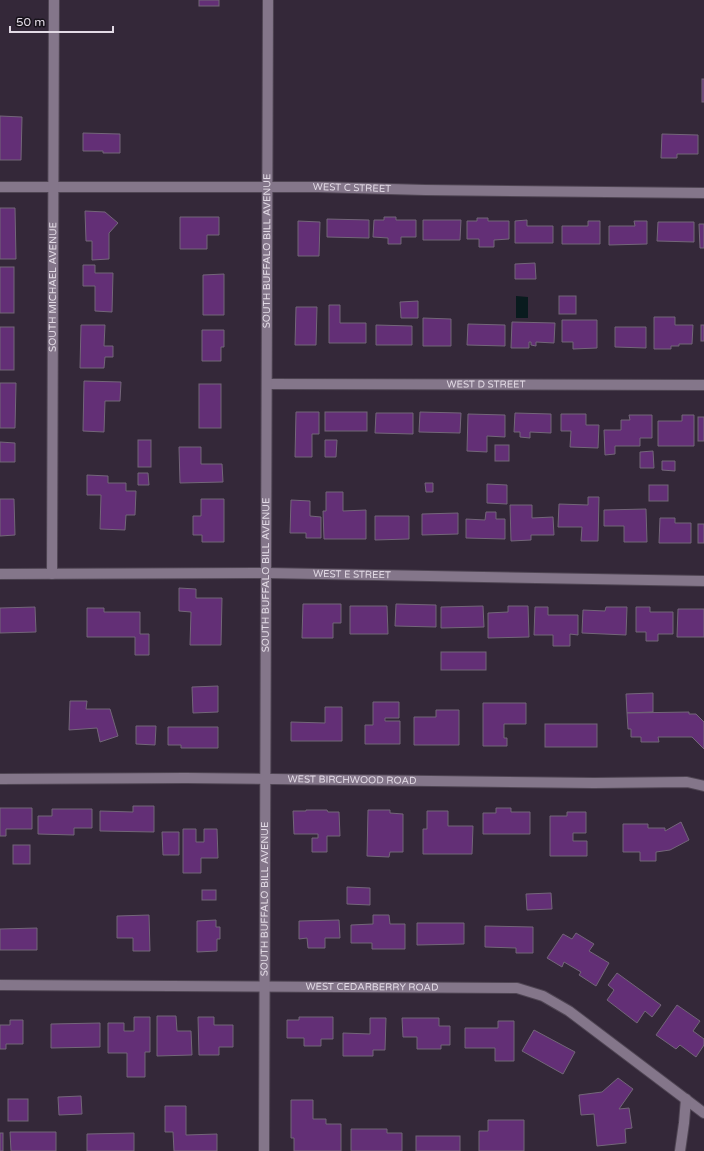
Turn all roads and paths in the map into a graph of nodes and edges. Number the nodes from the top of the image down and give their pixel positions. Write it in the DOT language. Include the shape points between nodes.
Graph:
graph roads {
  1 [pos="54,0"];
  2 [pos="268,0"];
  3 [pos="0,187"];
  4 [pos="54,187"];
  5 [pos="268,187"];
  6 [pos="704,193"];
  7 [pos="267,384"];
  8 [pos="704,385"];
  9 [pos="267,573"];
  10 [pos="0,574"];
  11 [pos="52,574"];
  12 [pos="704,580"];
  13 [pos="0,779"];
  14 [pos="266,779"];
  15 [pos="704,786"];
  16 [pos="0,985"];
  17 [pos="265,986"];
  18 [pos="686,1099"];
  19 [pos="704,1113"];
  20 [pos="264,1151"];
  21 [pos="680,1151"];
  1 -- 4 [label="street, SOUTH MICHAEL AVENUE"];
  2 -- 5 [label="street, SOUTH BUFFALO BILL AVENUE"];
  3 -- 4 [label="street, WEST C STREET"];
  4 -- 5 [label="street, WEST C STREET"];
  4 -- 11 [label="street, SOUTH MICHAEL AVENUE"];
  5 -- 6 [label="street, WEST C STREET"];
  5 -- 7 [label="street, SOUTH BUFFALO BILL AVENUE"];
  7 -- 8 [label="street, WEST D STREET"];
  7 -- 9 [label="street, SOUTH BUFFALO BILL AVENUE"];
  9 -- 11 [label="street, WEST E STREET"];
  9 -- 12 [label="street, WEST E STREET"];
  9 -- 14 [label="street, SOUTH BUFFALO BILL AVENUE"];
  10 -- 11 [label="street, WEST E STREET"];
  13 -- 14 [label="street, WEST BIRCHWOOD ROAD"];
  14 -- 15 [label="street, WEST BIRCHWOOD ROAD" via="688,782"];
  14 -- 17 [label="street, SOUTH BUFFALO BILL AVENUE"];
  16 -- 17 [label="street, WEST CEDARBERRY ROAD"];
  17 -- 18 [label="street, WEST CEDARBERRY ROAD" via="517,988 543,996 569,1011"];
  17 -- 20 [label="street, SOUTH BUFFALO BILL AVENUE"];
  18 -- 19 [label="street, WEST CEDARBERRY ROAD"];
  18 -- 21 [label="street"];
}
